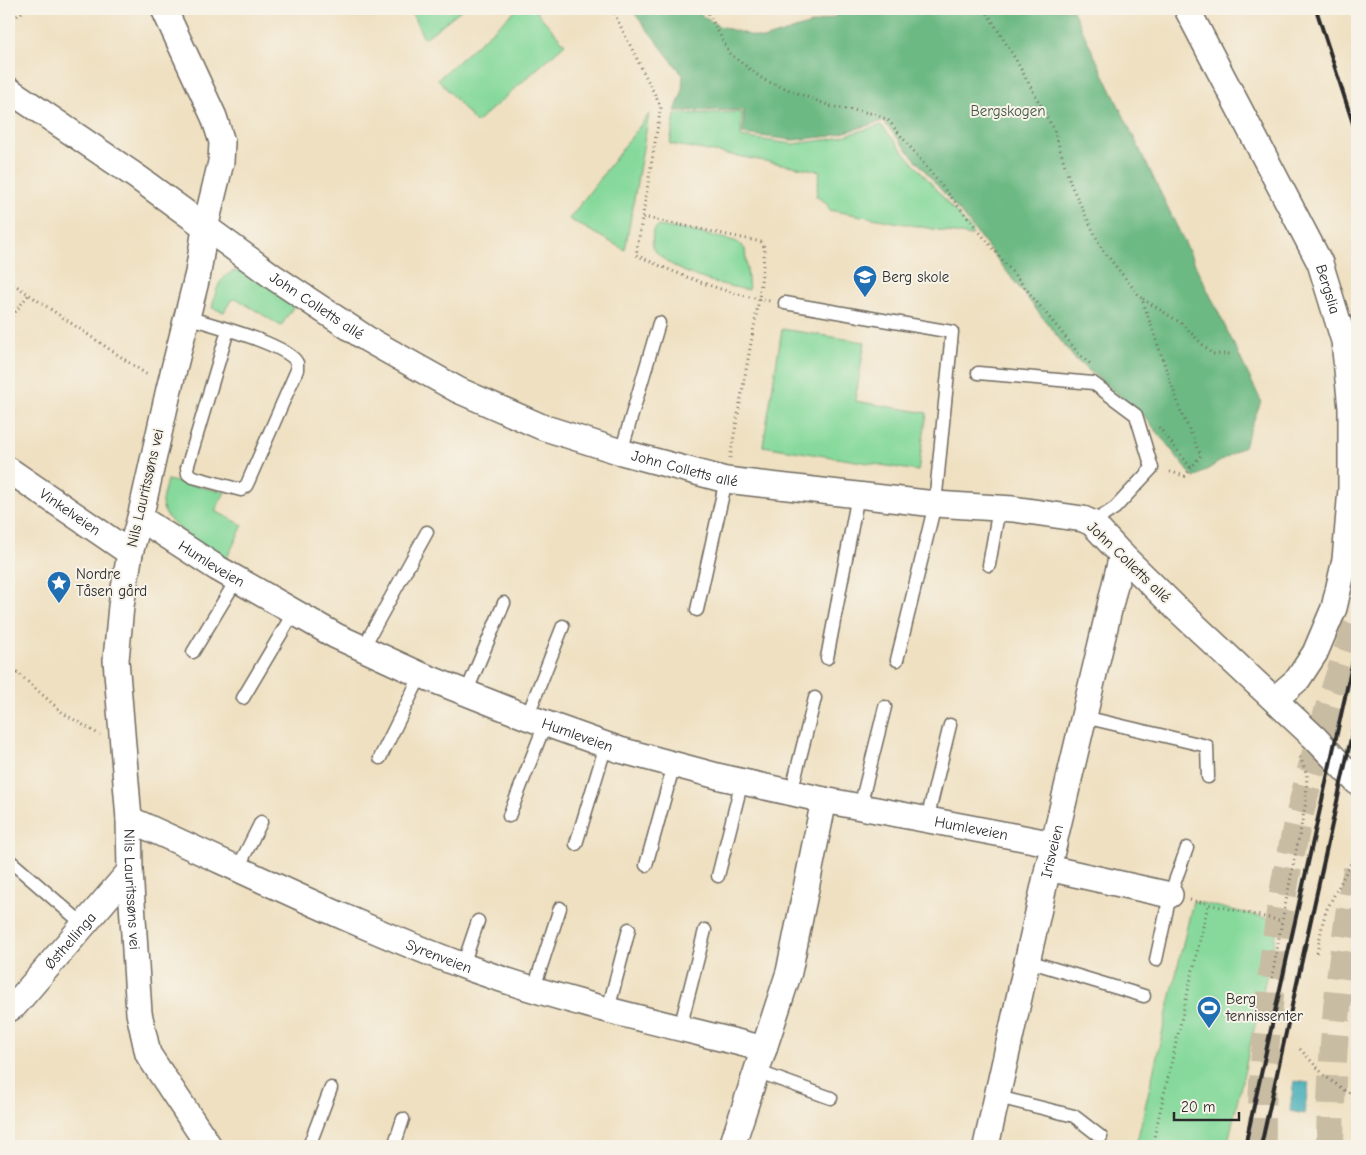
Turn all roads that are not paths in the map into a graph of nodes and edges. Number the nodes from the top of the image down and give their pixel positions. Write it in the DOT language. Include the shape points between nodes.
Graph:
graph roads {
  1 [pos="164,9"];
  2 [pos="1187,9"];
  3 [pos="9,90"];
  4 [pos="205,228"];
  5 [pos="785,303"];
  6 [pos="186,317"];
  7 [pos="659,323"];
  8 [pos="228,330"];
  9 [pos="978,373"];
  10 [pos="620,452"];
  11 [pos="9,470"];
  12 [pos="726,480"];
  13 [pos="858,496"];
  14 [pos="935,504"];
  15 [pos="998,508"];
  16 [pos="140,518"];
  17 [pos="1092,523"];
  18 [pos="427,532"];
  19 [pos="130,553"];
  20 [pos="1122,555"];
  21 [pos="989,565"];
  22 [pos="236,579"];
  23 [pos="504,603"];
  24 [pos="697,610"];
  25 [pos="294,612"];
  26 [pos="563,626"];
  27 [pos="363,648"];
  28 [pos="193,652"];
  29 [pos="827,658"];
  30 [pos="897,660"];
  31 [pos="420,675"];
  32 [pos="466,693"];
  33 [pos="243,698"];
  34 [pos="815,698"];
  35 [pos="1275,699"];
  36 [pos="885,707"];
  37 [pos="1084,717"];
  38 [pos="536,720"];
  39 [pos="950,725"];
  40 [pos="606,745"];
  41 [pos="380,758"];
  42 [pos="674,764"];
  43 [pos="1208,777"];
  44 [pos="742,781"];
  45 [pos="1357,782"];
  46 [pos="791,793"];
  47 [pos="824,800"];
  48 [pos="860,807"];
  49 [pos="509,816"];
  50 [pos="129,819"];
  51 [pos="927,820"];
  52 [pos="261,822"];
  53 [pos="576,844"];
  54 [pos="1054,844"];
  55 [pos="1187,848"];
  56 [pos="9,860"];
  57 [pos="646,865"];
  58 [pos="238,868"];
  59 [pos="1048,868"];
  60 [pos="130,872"];
  61 [pos="718,876"];
  62 [pos="1170,895"];
  63 [pos="560,908"];
  64 [pos="478,921"];
  65 [pos="84,925"];
  66 [pos="629,929"];
  67 [pos="705,930"];
  68 [pos="1156,960"];
  69 [pos="1028,961"];
  70 [pos="463,965"];
  71 [pos="534,988"];
  72 [pos="1144,996"];
  73 [pos="9,1009"];
  74 [pos="608,1010"];
  75 [pos="680,1028"];
  76 [pos="760,1060"];
  77 [pos="330,1088"];
  78 [pos="998,1097"];
  79 [pos="831,1098"];
  80 [pos="403,1119"];
  81 [pos="1101,1137"];
  82 [pos="209,1146"];
  83 [pos="309,1146"];
  84 [pos="394,1146"];
  85 [pos="732,1146"];
  86 [pos="986,1146"];
  1 -- 4 [label="street, Nils Lauritssøns vei" via="214,117 222,142 221,162"];
  2 -- 35 [label="street, Bergslia" via="1320,263 1344,341 1350,408 1351,489 1345,560 1334,608 1315,653 1298,679"];
  3 -- 4 [label="street, John Colletts allé"];
  4 -- 6 [label="street, Nils Lauritssøns vei" via="200,265"];
  4 -- 10 [label="street, John Colletts allé" via="367,339 458,390 542,427"];
  5 -- 14 [label="lane" via="952,332"];
  6 -- 8 [label="lane"];
  6 -- 16 [label="street, Nils Lauritssøns vei"];
  7 -- 10 [label="lane"];
  8 -- 8 [label="lane" via="269,344 291,355 297,363 297,370 248,482 241,490 193,477 187,468"];
  9 -- 17 [label="lane" via="1093,383 1136,415 1152,468 1115,508"];
  10 -- 12 [label="street, John Colletts allé"];
  11 -- 19 [label="street, Vinkelveien"];
  12 -- 13 [label="street, John Colletts allé"];
  12 -- 24 [label="lane"];
  13 -- 14 [label="street, John Colletts allé"];
  13 -- 29 [label="lane"];
  14 -- 15 [label="street, John Colletts allé"];
  14 -- 30 [label="lane"];
  15 -- 17 [label="street, John Colletts allé" via="1083,519"];
  15 -- 21 [label="lane"];
  16 -- 19 [label="street, Nils Lauritssøns vei"];
  16 -- 22 [label="street, Humleveien"];
  17 -- 20 [label="street, John Colletts allé"];
  18 -- 27 [label="lane"];
  19 -- 50 [label="street, Nils Lauritssøns vei" via="116,660"];
  20 -- 35 [label="street, John Colletts allé"];
  20 -- 37 [label="street, Irisveien"];
  22 -- 25 [label="street, Humleveien"];
  22 -- 28 [label="lane"];
  23 -- 32 [label="lane"];
  25 -- 27 [label="street, Humleveien"];
  25 -- 33 [label="lane"];
  26 -- 38 [label="lane"];
  27 -- 31 [label="street, Humleveien"];
  31 -- 32 [label="street, Humleveien"];
  31 -- 41 [label="lane"];
  32 -- 38 [label="street, Humleveien"];
  34 -- 46 [label="lane"];
  35 -- 45 [label="street, John Colletts allé"];
  36 -- 48 [label="lane"];
  37 -- 43 [label="lane" via="1207,746"];
  37 -- 54 [label="street, Irisveien"];
  38 -- 40 [label="street, Humleveien"];
  38 -- 49 [label="lane"];
  39 -- 51 [label="lane"];
  40 -- 42 [label="street, Humleveien"];
  40 -- 53 [label="lane"];
  42 -- 44 [label="street, Humleveien"];
  42 -- 57 [label="lane"];
  44 -- 46 [label="street, Humleveien"];
  44 -- 61 [label="lane"];
  46 -- 47 [label="street, Humleveien"];
  47 -- 48 [label="street, Humleveien"];
  47 -- 76 [label="street" via="789,972"];
  48 -- 51 [label="street, Humleveien"];
  50 -- 58 [label="street, Syrenveien"];
  50 -- 60 [label="street, Nils Lauritssøns vei"];
  51 -- 54 [label="street, Humleveien"];
  52 -- 58 [label="lane"];
  54 -- 59 [label="street, Irisveien"];
  55 -- 62 [label="lane"];
  56 -- 65 [label="lane"];
  58 -- 70 [label="street, Syrenveien" via="367,927"];
  59 -- 62 [label="street"];
  59 -- 69 [label="street, Irisveien"];
  60 -- 65 [label="street, Østhellinga"];
  60 -- 82 [label="street, Nils Lauritssøns vei" via="139,1013 148,1054"];
  62 -- 68 [label="lane"];
  63 -- 71 [label="lane"];
  64 -- 70 [label="lane"];
  65 -- 73 [label="street, Østhellinga"];
  66 -- 74 [label="lane"];
  67 -- 75 [label="lane"];
  69 -- 72 [label="lane"];
  69 -- 78 [label="street, Irisveien"];
  70 -- 71 [label="street, Syrenveien"];
  71 -- 74 [label="street, Syrenveien"];
  74 -- 75 [label="street, Syrenveien"];
  75 -- 76 [label="street, Syrenveien"];
  76 -- 79 [label="lane"];
  76 -- 85 [label="street"];
  77 -- 83 [label="lane"];
  78 -- 81 [label="lane" via="1074,1116"];
  78 -- 86 [label="street, Irisveien"];
  80 -- 84 [label="lane"];
}
